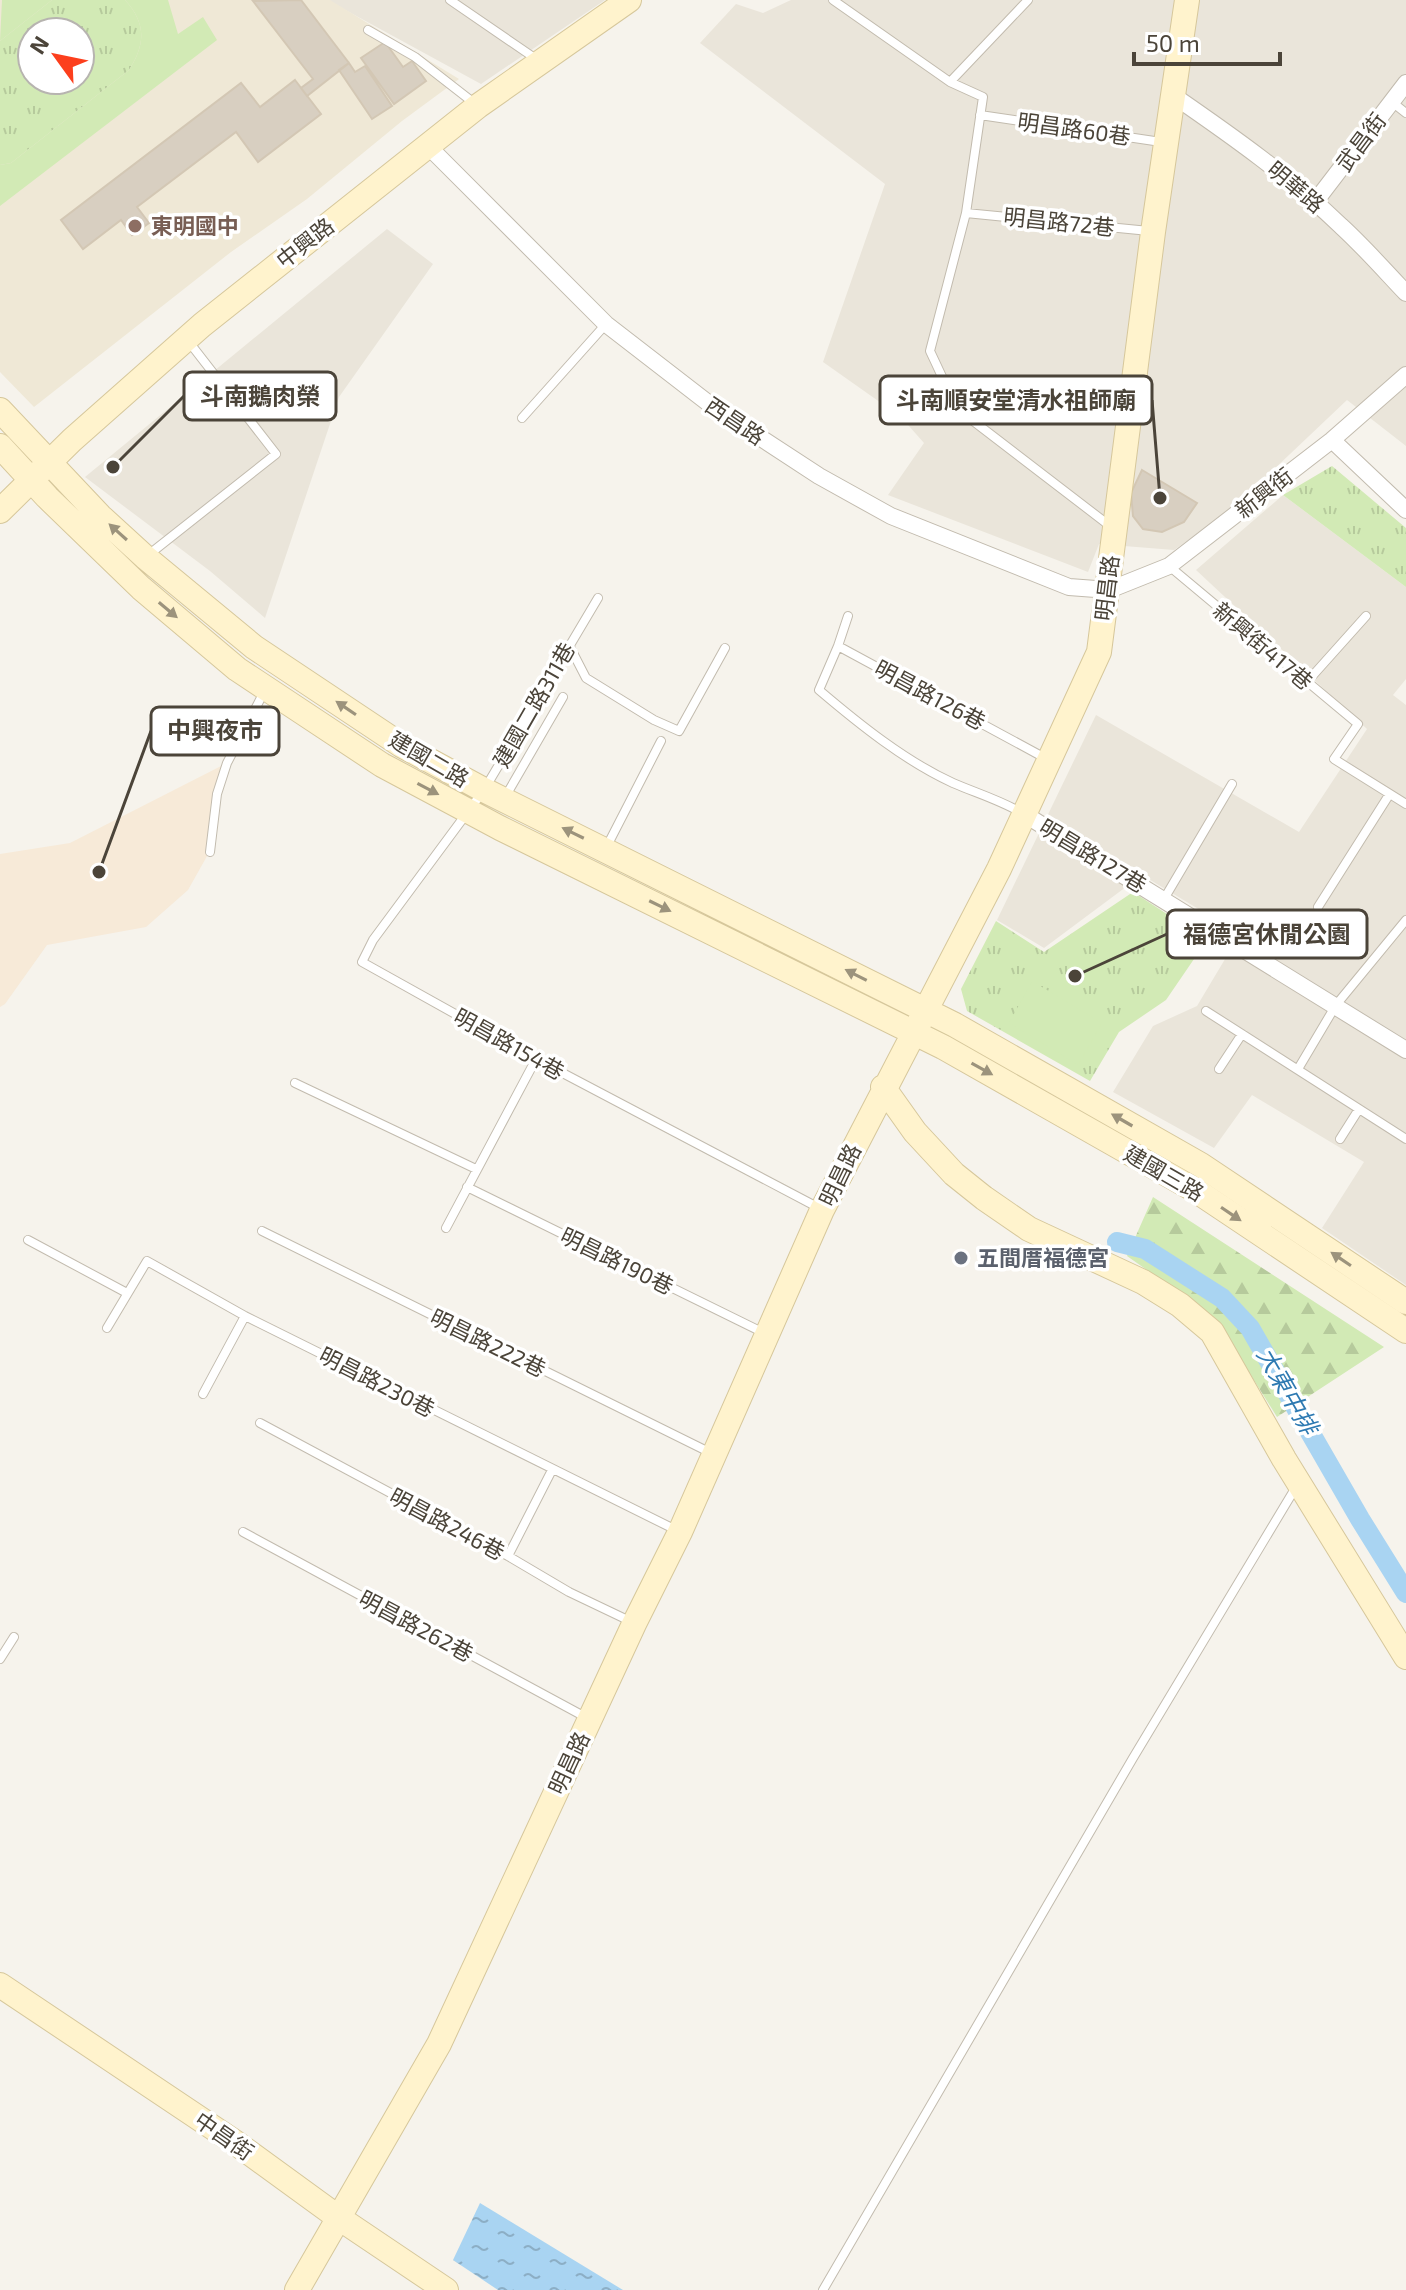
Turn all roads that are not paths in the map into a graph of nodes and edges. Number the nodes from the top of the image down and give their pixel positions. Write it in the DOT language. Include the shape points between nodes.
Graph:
graph roads {
  1 [pos="450,0"];
  2 [pos="629,0"];
  3 [pos="833,0"];
  4 [pos="1028,0"];
  5 [pos="1187,0"];
  6 [pos="368,30"];
  7 [pos="540,62"];
  8 [pos="950,82"];
  9 [pos="1406,83"];
  10 [pos="1174,96"];
  11 [pos="1392,102"];
  12 [pos="478,106"];
  13 [pos="1406,113"];
  14 [pos="980,115"];
  15 [pos="1167,143"];
  16 [pos="427,145"];
  17 [pos="1315,202"];
  18 [pos="966,213"];
  19 [pos="1153,232"];
  20 [pos="1406,293"];
  21 [pos="606,324"];
  22 [pos="186,338"];
  23 [pos="1403,383"];
  24 [pos="0,410"];
  25 [pos="522,418"];
  26 [pos="1332,440"];
  27 [pos="0,446"];
  28 [pos="49,462"];
  29 [pos="31,479"];
  30 [pos="1406,510"];
  31 [pos="0,511"];
  32 [pos="1114,529"];
  33 [pos="145,557"];
  34 [pos="1169,566"];
  35 [pos="1109,590"];
  36 [pos="598,598"];
  37 [pos="848,616"];
  38 [pos="1366,616"];
  39 [pos="569,645"];
  40 [pos="838,646"];
  41 [pos="725,648"];
  42 [pos="1306,683"];
  43 [pos="266,688"];
  44 [pos="563,697"];
  45 [pos="661,741"];
  46 [pos="1050,760"];
  47 [pos="1232,784"];
  48 [pos="494,795"];
  49 [pos="1389,795"];
  50 [pos="1406,804"];
  51 [pos="468,810"];
  52 [pos="1024,814"];
  53 [pos="605,849"];
  54 [pos="210,852"];
  55 [pos="1164,899"];
  56 [pos="1318,907"];
  57 [pos="1406,920"];
  58 [pos="1336,1005"];
  59 [pos="925,1010"];
  60 [pos="1206,1011"];
  61 [pos="913,1032"];
  62 [pos="1242,1034"];
  63 [pos="1406,1050"];
  64 [pos="536,1059"];
  65 [pos="1219,1069"];
  66 [pos="1298,1069"];
  67 [pos="295,1083"];
  68 [pos="883,1087"];
  69 [pos="1359,1109"];
  70 [pos="1340,1139"];
  71 [pos="1406,1139"];
  72 [pos="476,1169"];
  73 [pos="467,1187"];
  74 [pos="822,1210"];
  75 [pos="446,1228"];
  76 [pos="262,1231"];
  77 [pos="28,1240"];
  78 [pos="127,1293"];
  79 [pos="1406,1302"];
  80 [pos="245,1316"];
  81 [pos="107,1328"];
  82 [pos="1406,1331"];
  83 [pos="768,1335"];
  84 [pos="203,1394"];
  85 [pos="260,1423"];
  86 [pos="714,1454"];
  87 [pos="552,1470"];
  88 [pos="1298,1483"];
  89 [pos="243,1532"];
  90 [pos="680,1532"];
  91 [pos="508,1556"];
  92 [pos="634,1624"];
  93 [pos="14,1637"];
  94 [pos="1406,1657"];
  95 [pos="0,1659"];
  96 [pos="590,1720"];
  97 [pos="0,1985"];
  98 [pos="339,2218"];
  99 [pos="297,2290"];
  100 [pos="446,2290"];
  101 [pos="823,2290"];
  1 -- 7 [label="lane"];
  2 -- 7 [label="street, 中興路"];
  3 -- 8 [label="lane"];
  4 -- 8 [label="lane"];
  5 -- 10 [label="street, 明昌路"];
  6 -- 12 [label="lane" via="415,57"];
  7 -- 12 [label="street, 中興路"];
  8 -- 14 [label="lane" via="983,97"];
  9 -- 11 [label="street, 武昌街"];
  10 -- 15 [label="street, 明昌路"];
  10 -- 17 [label="street, 明華路" via="1246,145"];
  11 -- 13 [label="lane"];
  11 -- 17 [label="street, 武昌街"];
  12 -- 16 [label="street, 中興路"];
  14 -- 15 [label="lane, 明昌路60巷"];
  14 -- 18 [label="lane"];
  15 -- 19 [label="street, 明昌路"];
  16 -- 21 [label="street, 西昌路"];
  16 -- 22 [label="street, 中興路"];
  17 -- 20 [label="street, 明華路"];
  18 -- 19 [label="lane, 明昌路72巷"];
  18 -- 32 [label="lane" via="930,351 968,417"];
  19 -- 32 [label="street, 明昌路"];
  21 -- 25 [label="lane"];
  21 -- 35 [label="street, 西昌路" via="712,406 891,516 1069,587"];
  22 -- 28 [label="street, 中興路"];
  22 -- 33 [label="lane" via="276,454"];
  23 -- 26 [label="street, 新興街"];
  24 -- 28 [label="street, 建國二路"];
  26 -- 30 [label="street"];
  26 -- 34 [label="street, 新興街"];
  27 -- 29 [label="street, 建國二路"];
  28 -- 29 [label="street, 中興路"];
  33 -- 28 [label="street, 建國二路, one-way"];
  29 -- 31 [label="street, 中興路"];
  29 -- 43 [label="street, 建國二路, one-way" via="141,588"];
  32 -- 35 [label="street, 明昌路"];
  48 -- 33 [label="street, 建國二路, one-way" via="401,745 254,647"];
  34 -- 35 [label="street, 新興街"];
  34 -- 42 [label="lane, 新興街417巷"];
  35 -- 46 [label="street, 明昌路" via="1099,652"];
  36 -- 39 [label="lane, 建國二路311巷"];
  37 -- 40 [label="lane"];
  38 -- 42 [label="lane"];
  39 -- 41 [label="lane" via="586,678 679,731"];
  39 -- 48 [label="lane, 建國二路311巷"];
  40 -- 46 [label="lane, 明昌路126巷"];
  40 -- 52 [label="lane" via="819,690 870,733 951,782"];
  42 -- 49 [label="lane, 新興街417巷" via="1358,724 1334,759"];
  43 -- 51 [label="street, 建國二路, one-way" via="382,765"];
  43 -- 54 [label="lane" via="227,763 217,794"];
  44 -- 48 [label="lane"];
  45 -- 53 [label="lane"];
  46 -- 52 [label="street, 明昌路"];
  47 -- 55 [label="lane"];
  48 -- 51 [label="lane, 建國二路311巷"];
  53 -- 48 [label="street, 建國二路, one-way"];
  49 -- 50 [label="lane"];
  49 -- 56 [label="lane"];
  51 -- 61 [label="street, 建國二路, one-way"];
  51 -- 64 [label="lane, 明昌路154巷" via="362,962"];
  52 -- 55 [label="street, 明昌路127巷"];
  52 -- 59 [label="street, 明昌路"];
  59 -- 53 [label="street, 建國二路, one-way"];
  55 -- 58 [label="street, 明昌路127巷"];
  57 -- 58 [label="lane"];
  58 -- 63 [label="street, 明昌路127巷"];
  58 -- 66 [label="lane"];
  59 -- 61 [label="street, 明昌路"];
  79 -- 59 [label="street, 建國三路, one-way" via="1201,1165"];
  60 -- 62 [label="lane"];
  61 -- 68 [label="street, 明昌路"];
  61 -- 82 [label="street, 建國三路, one-way" via="1195,1190"];
  62 -- 65 [label="lane"];
  62 -- 66 [label="lane"];
  64 -- 72 [label="lane"];
  64 -- 74 [label="lane, 明昌路154巷"];
  66 -- 69 [label="lane"];
  67 -- 72 [label="lane"];
  68 -- 74 [label="street, 明昌路"];
  68 -- 88 [label="street" via="915,1132 984,1198 1029,1229 1143,1282 1212,1332"];
  69 -- 70 [label="lane"];
  69 -- 71 [label="lane"];
  72 -- 73 [label="lane"];
  73 -- 75 [label="lane"];
  73 -- 83 [label="lane, 明昌路190巷"];
  74 -- 83 [label="street, 明昌路"];
  76 -- 86 [label="lane, 明昌路222巷"];
  77 -- 78 [label="lane"];
  78 -- 80 [label="lane, 明昌路230巷" via="147,1261"];
  78 -- 81 [label="lane, 明昌路230巷"];
  80 -- 84 [label="lane"];
  80 -- 87 [label="lane, 明昌路230巷"];
  83 -- 86 [label="street, 明昌路"];
  85 -- 91 [label="lane, 明昌路246巷"];
  86 -- 90 [label="street, 明昌路"];
  87 -- 90 [label="lane, 明昌路230巷"];
  87 -- 91 [label="lane"];
  88 -- 94 [label="street"];
  88 -- 101 [label="lane"];
  89 -- 96 [label="lane, 明昌路262巷"];
  90 -- 92 [label="street, 明昌路"];
  91 -- 92 [label="lane, 明昌路246巷"];
  92 -- 96 [label="street, 明昌路"];
  93 -- 95 [label="lane"];
  96 -- 98 [label="street, 明昌路" via="439,2044"];
  97 -- 98 [label="street, 中昌街"];
  98 -- 99 [label="street, 明昌路"];
  98 -- 100 [label="street, 中昌街"];
}
